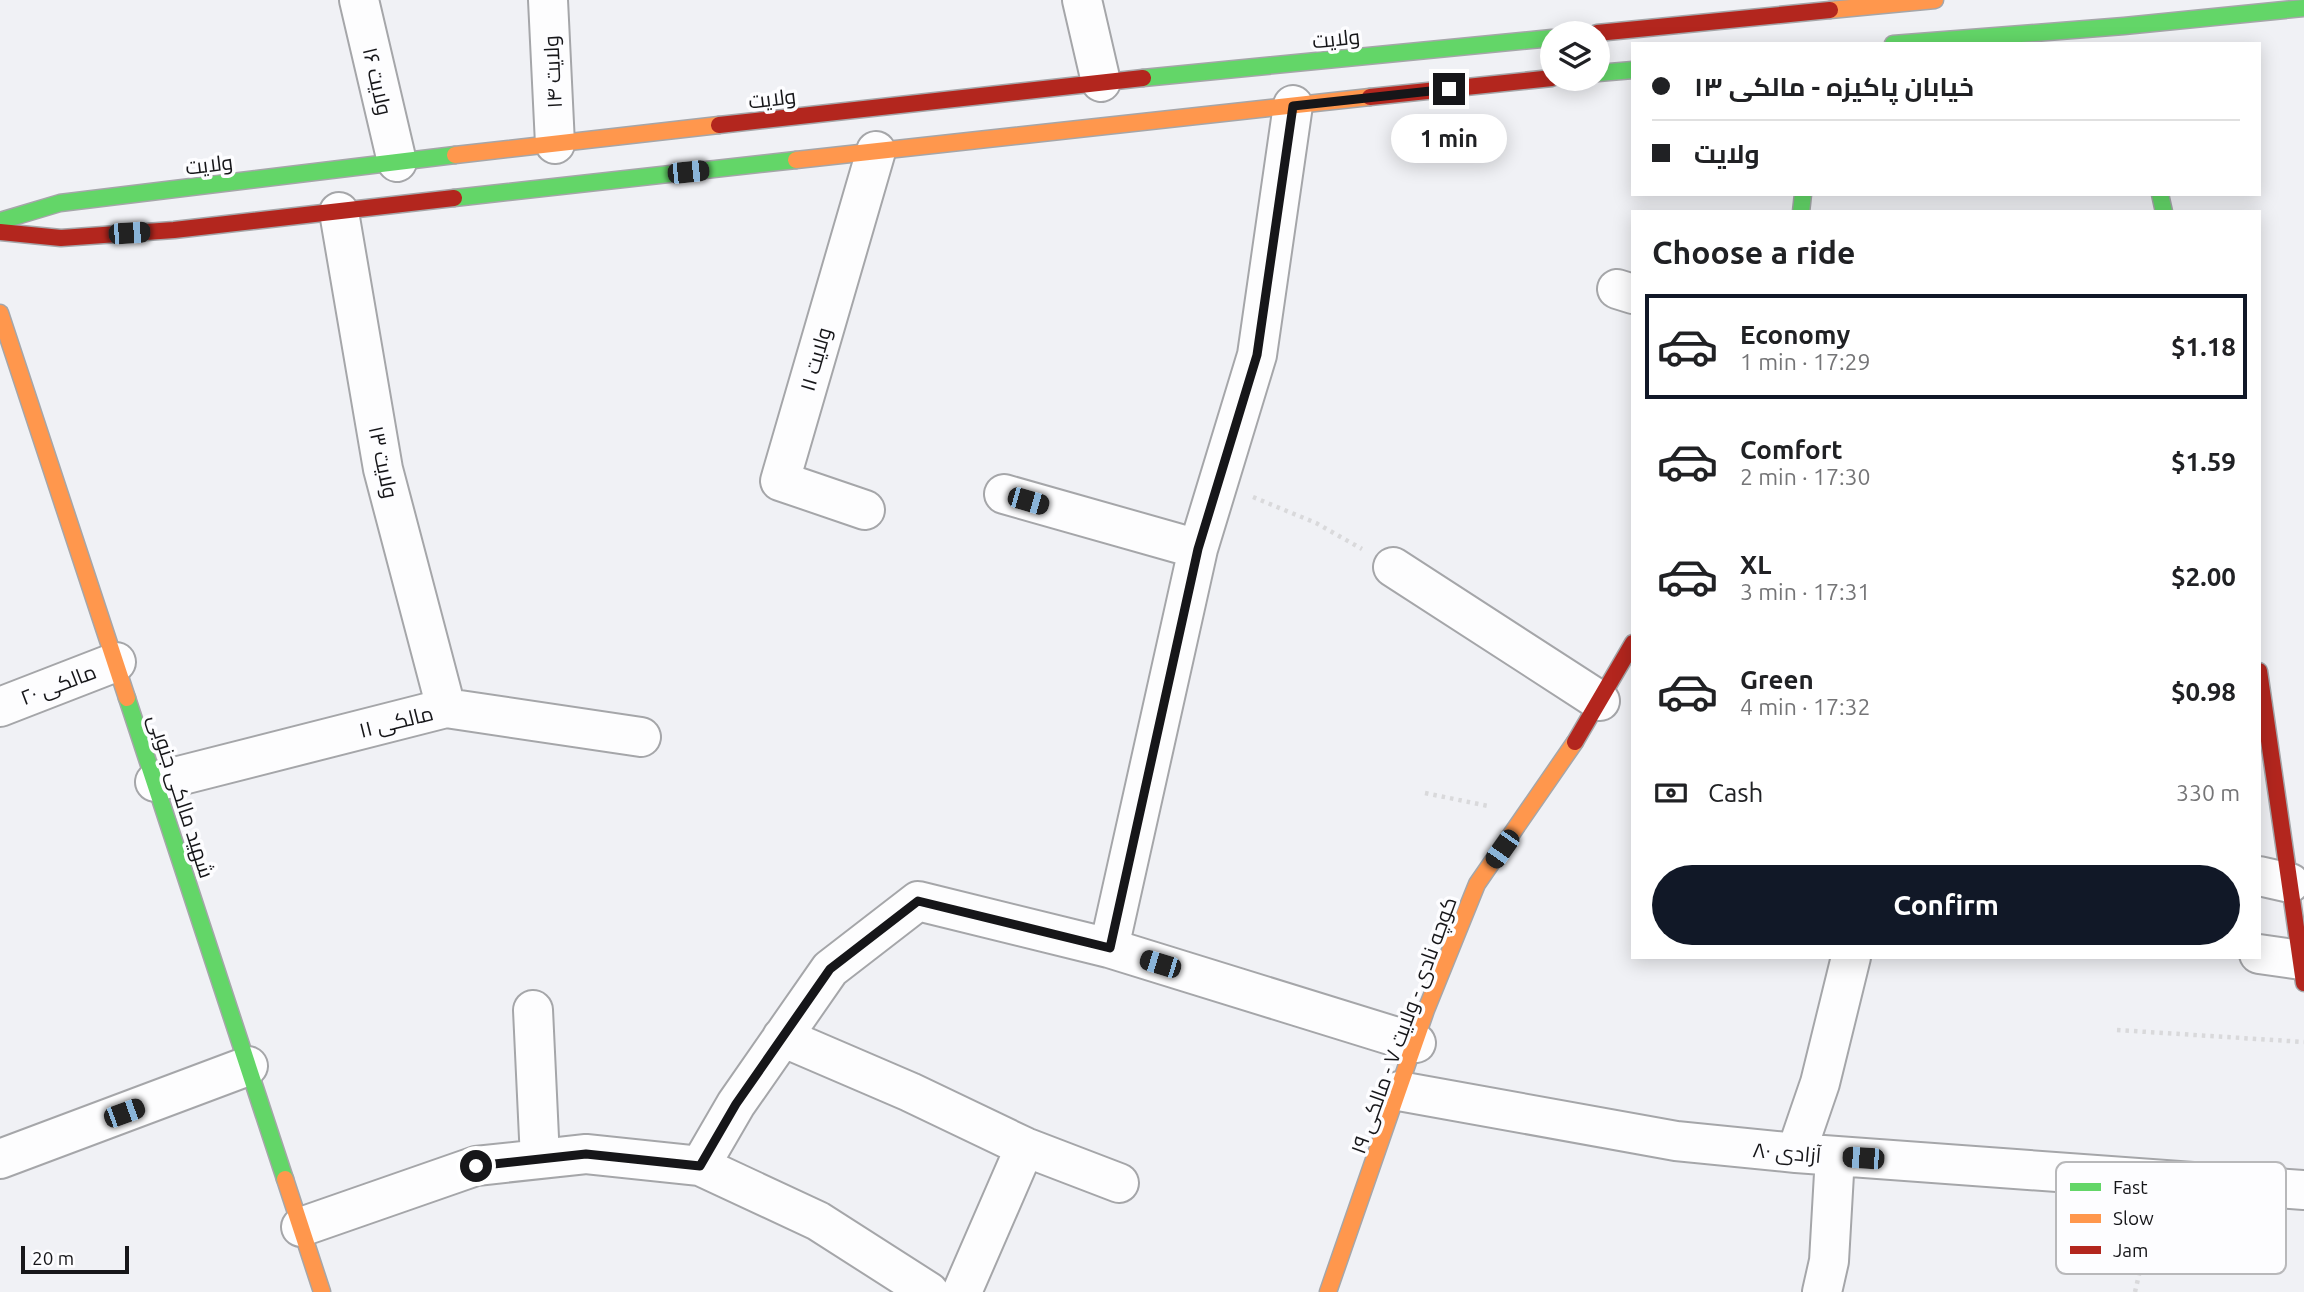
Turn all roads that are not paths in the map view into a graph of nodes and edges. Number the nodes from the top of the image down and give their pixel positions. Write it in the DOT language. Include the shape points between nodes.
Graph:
graph roads {
  1 [pos="359,0"];
  2 [pos="548,0"];
  3 [pos="1082,0"];
  4 [pos="1935,0"];
  5 [pos="2304,8"];
  6 [pos="2117,9"];
  7 [pos="2124,26"];
  8 [pos="1610,32"];
  9 [pos="1540,39"];
  10 [pos="1919,42"];
  11 [pos="2128,42"];
  12 [pos="1631,69"];
  13 [pos="1610,72"];
  14 [pos="1540,79"];
  15 [pos="1101,82"];
  16 [pos="1293,106"];
  17 [pos="555,144"];
  18 [pos="876,151"];
  19 [pos="397,162"];
  20 [pos="339,212"];
  21 [pos="0,220"];
  22 [pos="0,232"];
  23 [pos="0,313"];
  24 [pos="1004,494"];
  25 [pos="865,510"];
  26 [pos="1198,549"];
  27 [pos="1392,567"];
  28 [pos="1631,647"];
  29 [pos="116,662"];
  30 [pos="2261,680"];
  31 [pos="1600,701"];
  32 [pos="0,707"];
  33 [pos="446,708"];
  34 [pos="640,737"];
  35 [pos="155,782"];
  36 [pos="2293,823"];
  37 [pos="2275,879"];
  38 [pos="1110,948"];
  39 [pos="2261,955"];
  40 [pos="1851,959"];
  41 [pos="2303,972"];
  42 [pos="533,1010"];
  43 [pos="782,1037"];
  44 [pos="1416,1043"];
  45 [pos="248,1066"];
  46 [pos="1399,1091"];
  47 [pos="1025,1147"];
  48 [pos="1796,1153"];
  49 [pos="1835,1156"];
  50 [pos="0,1159"];
  51 [pos="540,1159"];
  52 [pos="700,1166"];
  53 [pos="2056,1172"];
  54 [pos="1119,1182"];
  55 [pos="2286,1189"];
  56 [pos="2304,1190"];
  57 [pos="301,1227"];
  58 [pos="322,1292"];
  59 [pos="929,1292"];
  60 [pos="962,1292"];
  61 [pos="1328,1292"];
  62 [pos="1822,1292"];
  1 -- 19 [label="street, ولایت ۱۶"];
  2 -- 17 [label="street, ولایت ۱۴"];
  3 -- 15 [label="street"];
  4 -- 8 [label="main road"];
  5 -- 7 [label="main road"];
  6 -- 7 [label="main road"];
  7 -- 10 [label="main road"];
  7 -- 11 [label="main road"];
  9 -- 15 [label="main road, ولایت"];
  12 -- 13 [label="main road"];
  14 -- 16 [label="main road"];
  15 -- 17 [label="main road, ولایت"];
  16 -- 18 [label="main road"];
  16 -- 26 [label="street" via="1257,355"];
  17 -- 19 [label="main road, ولایت"];
  18 -- 20 [label="main road"];
  18 -- 25 [label="street, ولایت ۱۱" via="780,481"];
  19 -- 21 [label="main road, ولایت" via="60,204"];
  20 -- 22 [label="main road" via="61,238"];
  20 -- 33 [label="street, ولایت ۱۳" via="383,469"];
  23 -- 29 [label="main road, شهید مالکی جنوبی"];
  24 -- 26 [label="street"];
  26 -- 38 [label="street"];
  27 -- 31 [label="street"];
  28 -- 31 [label="main road, کوچه نادی - ولایت ۷ - مالکی ۱۹"];
  29 -- 32 [label="street, مالکی ۲۰"];
  29 -- 35 [label="main road, شهید مالکی جنوبی"];
  30 -- 36 [label="main road"];
  31 -- 44 [label="main road, کوچه نادی - ولایت ۷ - مالکی ۱۹" via="1477,884"];
  33 -- 34 [label="street, مالکی ۱۱"];
  33 -- 35 [label="street, مالکی ۱۱"];
  35 -- 45 [label="main road, شهید مالکی جنوبی"];
  36 -- 37 [label="main road"];
  37 -- 41 [label="main road"];
  38 -- 43 [label="street" via="918,901 830,969"];
  38 -- 44 [label="street"];
  39 -- 41 [label="street"];
  40 -- 48 [label="street" via="1820,1083"];
  42 -- 51 [label="street"];
  43 -- 47 [label="street"];
  43 -- 52 [label="street"];
  44 -- 46 [label="main road, کوچه نادی - ولایت ۷ - مالکی ۱۹"];
  45 -- 50 [label="street"];
  45 -- 57 [label="main road, شهید مالکی جنوبی"];
  46 -- 48 [label="street, آزادی ۸۰" via="1676,1141"];
  46 -- 61 [label="main road, کوچه نادی - ولایت ۷ - مالکی ۱۹"];
  47 -- 54 [label="street"];
  47 -- 60 [label="street"];
  48 -- 49 [label="street, آزادی ۸۰"];
  49 -- 53 [label="street, آزادی ۸۰"];
  49 -- 62 [label="street" via="1829,1261"];
  51 -- 52 [label="street" via="586,1154"];
  51 -- 57 [label="street" via="476,1166"];
  52 -- 59 [label="street" via="818,1221"];
  55 -- 56 [label="street, آزادی ۸۰"];
  57 -- 58 [label="main road, شهید مالکی جنوبی"];
}
